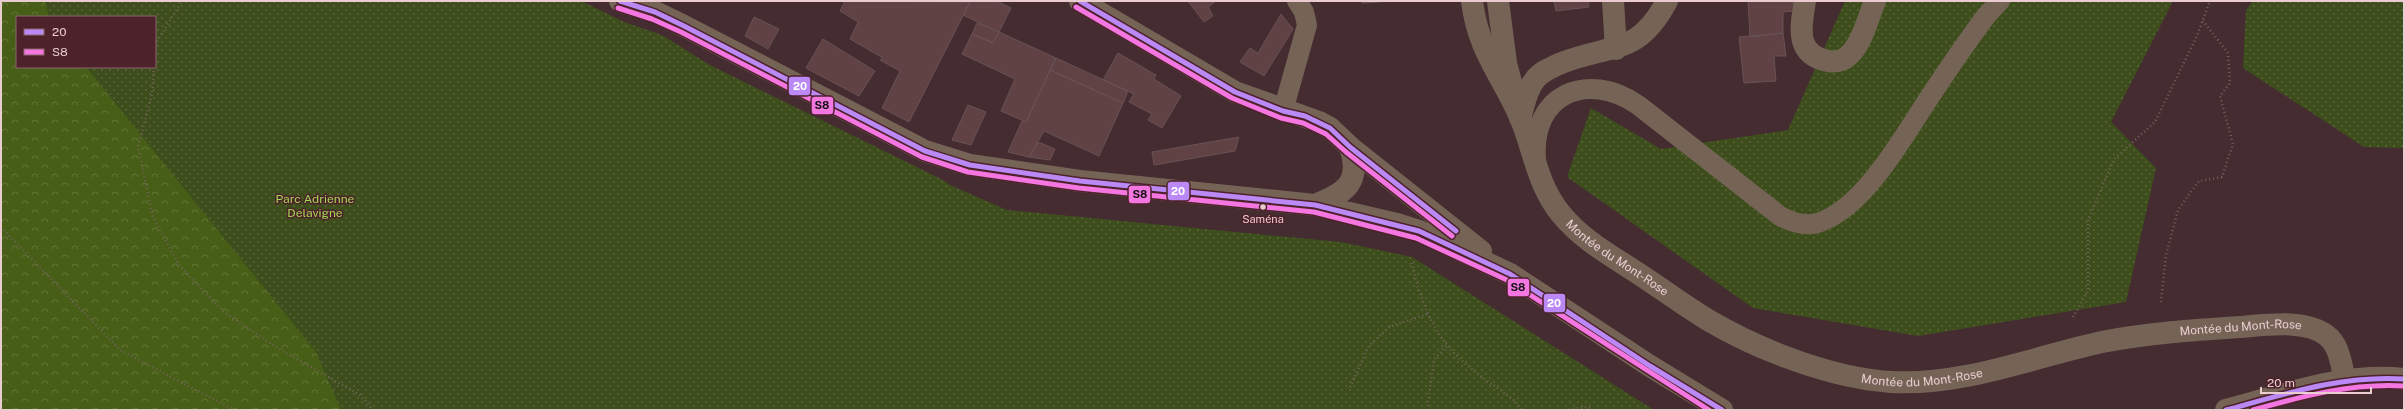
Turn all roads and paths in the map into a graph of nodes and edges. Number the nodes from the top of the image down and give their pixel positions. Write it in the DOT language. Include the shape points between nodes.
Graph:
graph roads {
  1 [pos="182,1"];
  2 [pos="620,1"];
  3 [pos="1080,1"];
  4 [pos="1297,1"];
  5 [pos="1472,1"];
  6 [pos="1498,1"];
  7 [pos="1613,1"];
  8 [pos="1667,1"];
  9 [pos="1805,1"];
  10 [pos="1875,1"];
  11 [pos="2000,1"];
  12 [pos="2210,1"];
  13 [pos="2203,21"];
  14 [pos="156,43"];
  15 [pos="1616,49"];
  16 [pos="154,68"];
  17 [pos="1283,111"];
  18 [pos="1520,118"];
  19 [pos="1350,148"];
  20 [pos="1537,169"];
  21 [pos="1315,204"];
  22 [pos="1,227"];
  23 [pos="1419,231"];
  24 [pos="1510,274"];
  25 [pos="1428,314"];
  26 [pos="2158,333"];
  27 [pos="1448,346"];
  28 [pos="2051,355"];
  29 [pos="2404,379"];
  30 [pos="2345,380"];
  31 [pos="1350,387"];
  32 [pos="234,410"];
  33 [pos="373,410"];
  34 [pos="1427,410"];
  35 [pos="1522,410"];
  36 [pos="1566,410"];
  37 [pos="1593,410"];
  38 [pos="1722,410"];
  39 [pos="2226,410"];
  1 -- 14 [label="path"];
  2 -- 21 [label="street" via="655,12 684,26 940,157 970,165 1080,181"];
  3 -- 17 [label="street" via="1222,84"];
  4 -- 17 [label="lane" via="1304,12 1307,25"];
  5 -- 18 [label="street" via="1481,45"];
  6 -- 18 [label="street" via="1506,63"];
  7 -- 15 [label="street"];
  8 -- 15 [label="street" via="1645,33 1628,45"];
  9 -- 10 [label="street" via="1802,41 1807,50 1815,56 1831,62 1844,60 1854,49"];
  11 -- 20 [label="lane, Montée du Mont-Rose" via="1982,21 1860,195 1843,210 1822,222 1802,224 1780,216 1638,104 1619,93 1599,88 1571,92 1555,101 1547,110 1537,132"];
  12 -- 13 [label="path"];
  13 -- 26 [label="path" via="2228,53 2230,83 2220,96 2233,144 2222,177 2199,181 2178,210 2166,255"];
  13 -- 28 [label="path" via="2155,122 2114,159 2088,220 2088,291"];
  15 -- 18 [label="street" via="1566,62 1538,76 1528,93"];
  16 -- 33 [label="path" via="152,94 138,146 153,218 179,265 224,312 279,349 360,395"];
  17 -- 19 [label="street" via="1320,122 1330,128"];
  18 -- 20 [label="street"];
  19 -- 21 [label="street" via="1354,168 1348,186 1334,197"];
  19 -- 24 [label="street"];
  20 -- 28 [label="street, Montée du Mont-Rose" via="1550,198 1564,218 1586,238 1709,320 1770,350 1834,371 1892,382 1922,382 1958,377"];
  21 -- 23 [label="street" via="1376,217"];
  22 -- 32 [label="path" via="120,350"];
  23 -- 24 [label="street"];
  23 -- 25 [label="path" via="1412,264"];
  24 -- 38 [label="street"];
  25 -- 27 [label="path"];
  25 -- 31 [label="path" via="1389,327 1369,346"];
  26 -- 28 [label="street, Montée du Mont-Rose" via="2102,342"];
  26 -- 30 [label="street, Montée du Mont-Rose" via="2256,325 2308,327 2327,335 2334,343"];
  27 -- 34 [label="path" via="1434,360"];
  27 -- 35 [label="path" via="1515,401"];
  29 -- 30 [label="street" via="2368,377"];
  30 -- 39 [label="street"];
  36 -- 37 [label="path" via="1587,407"];
}
